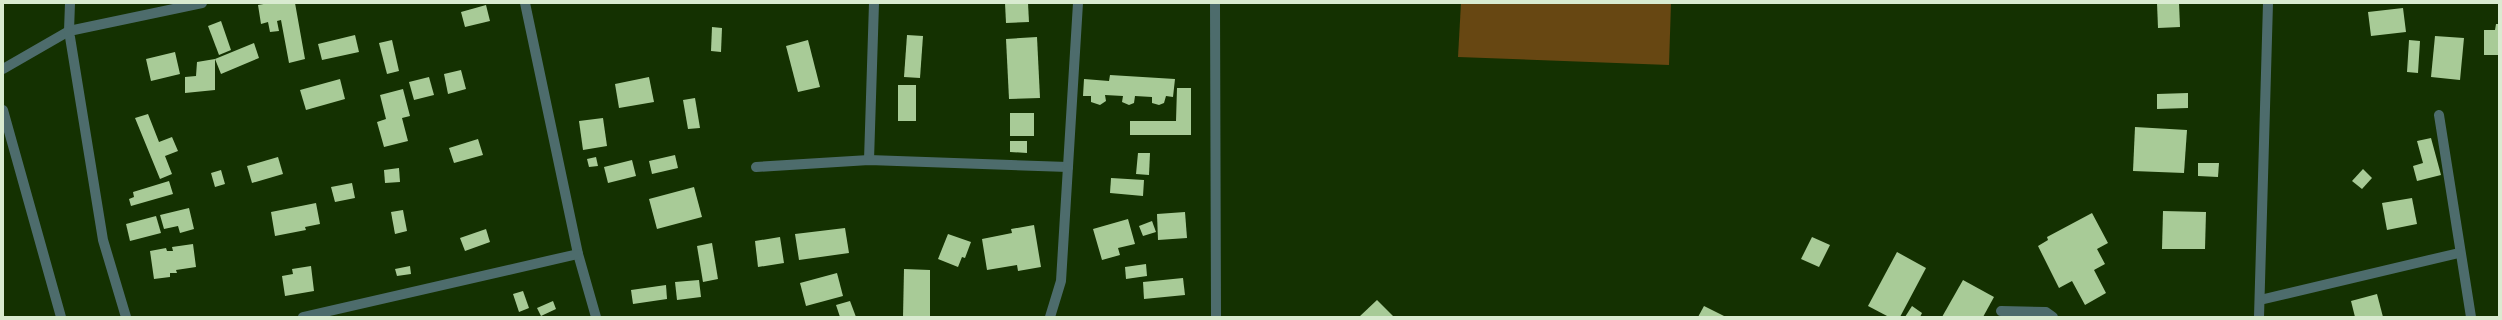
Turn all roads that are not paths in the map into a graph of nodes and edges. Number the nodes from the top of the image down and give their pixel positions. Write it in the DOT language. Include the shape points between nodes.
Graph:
graph roads {
  1 [pos="70,3"];
  2 [pos="202,3"];
  3 [pos="524,3"];
  4 [pos="874,3"];
  5 [pos="1078,3"];
  6 [pos="1215,3"];
  7 [pos="2268,3"];
  8 [pos="69,31"];
  9 [pos="3,69"];
  10 [pos="3,110"];
  11 [pos="2439,115"];
  12 [pos="869,160"];
  13 [pos="756,167"];
  14 [pos="1068,168"];
  15 [pos="2459,253"];
  16 [pos="578,254"];
  17 [pos="2260,300"];
  18 [pos="2001,311"];
  19 [pos="61,317"];
  20 [pos="126,317"];
  21 [pos="303,317"];
  22 [pos="596,317"];
  23 [pos="1050,317"];
  24 [pos="1216,317"];
  25 [pos="2053,317"];
  26 [pos="2259,317"];
  27 [pos="2471,317"];
  1 -- 8 [label="street"];
  2 -- 8 [label="street"];
  3 -- 16 [label="street"];
  4 -- 12 [label="street"];
  5 -- 14 [label="street"];
  6 -- 24 [label="street"];
  7 -- 17 [label="street"];
  8 -- 9 [label="street"];
  8 -- 20 [label="street" via="103,240"];
  10 -- 19 [label="street"];
  11 -- 15 [label="street"];
  12 -- 13 [label="street"];
  12 -- 14 [label="street"];
  14 -- 23 [label="street" via="1061,281"];
  15 -- 17 [label="street"];
  15 -- 27 [label="street"];
  16 -- 21 [label="street"];
  16 -- 22 [label="street"];
  17 -- 26 [label="street"];
  18 -- 25 [label="street" via="2046,312"];
}
